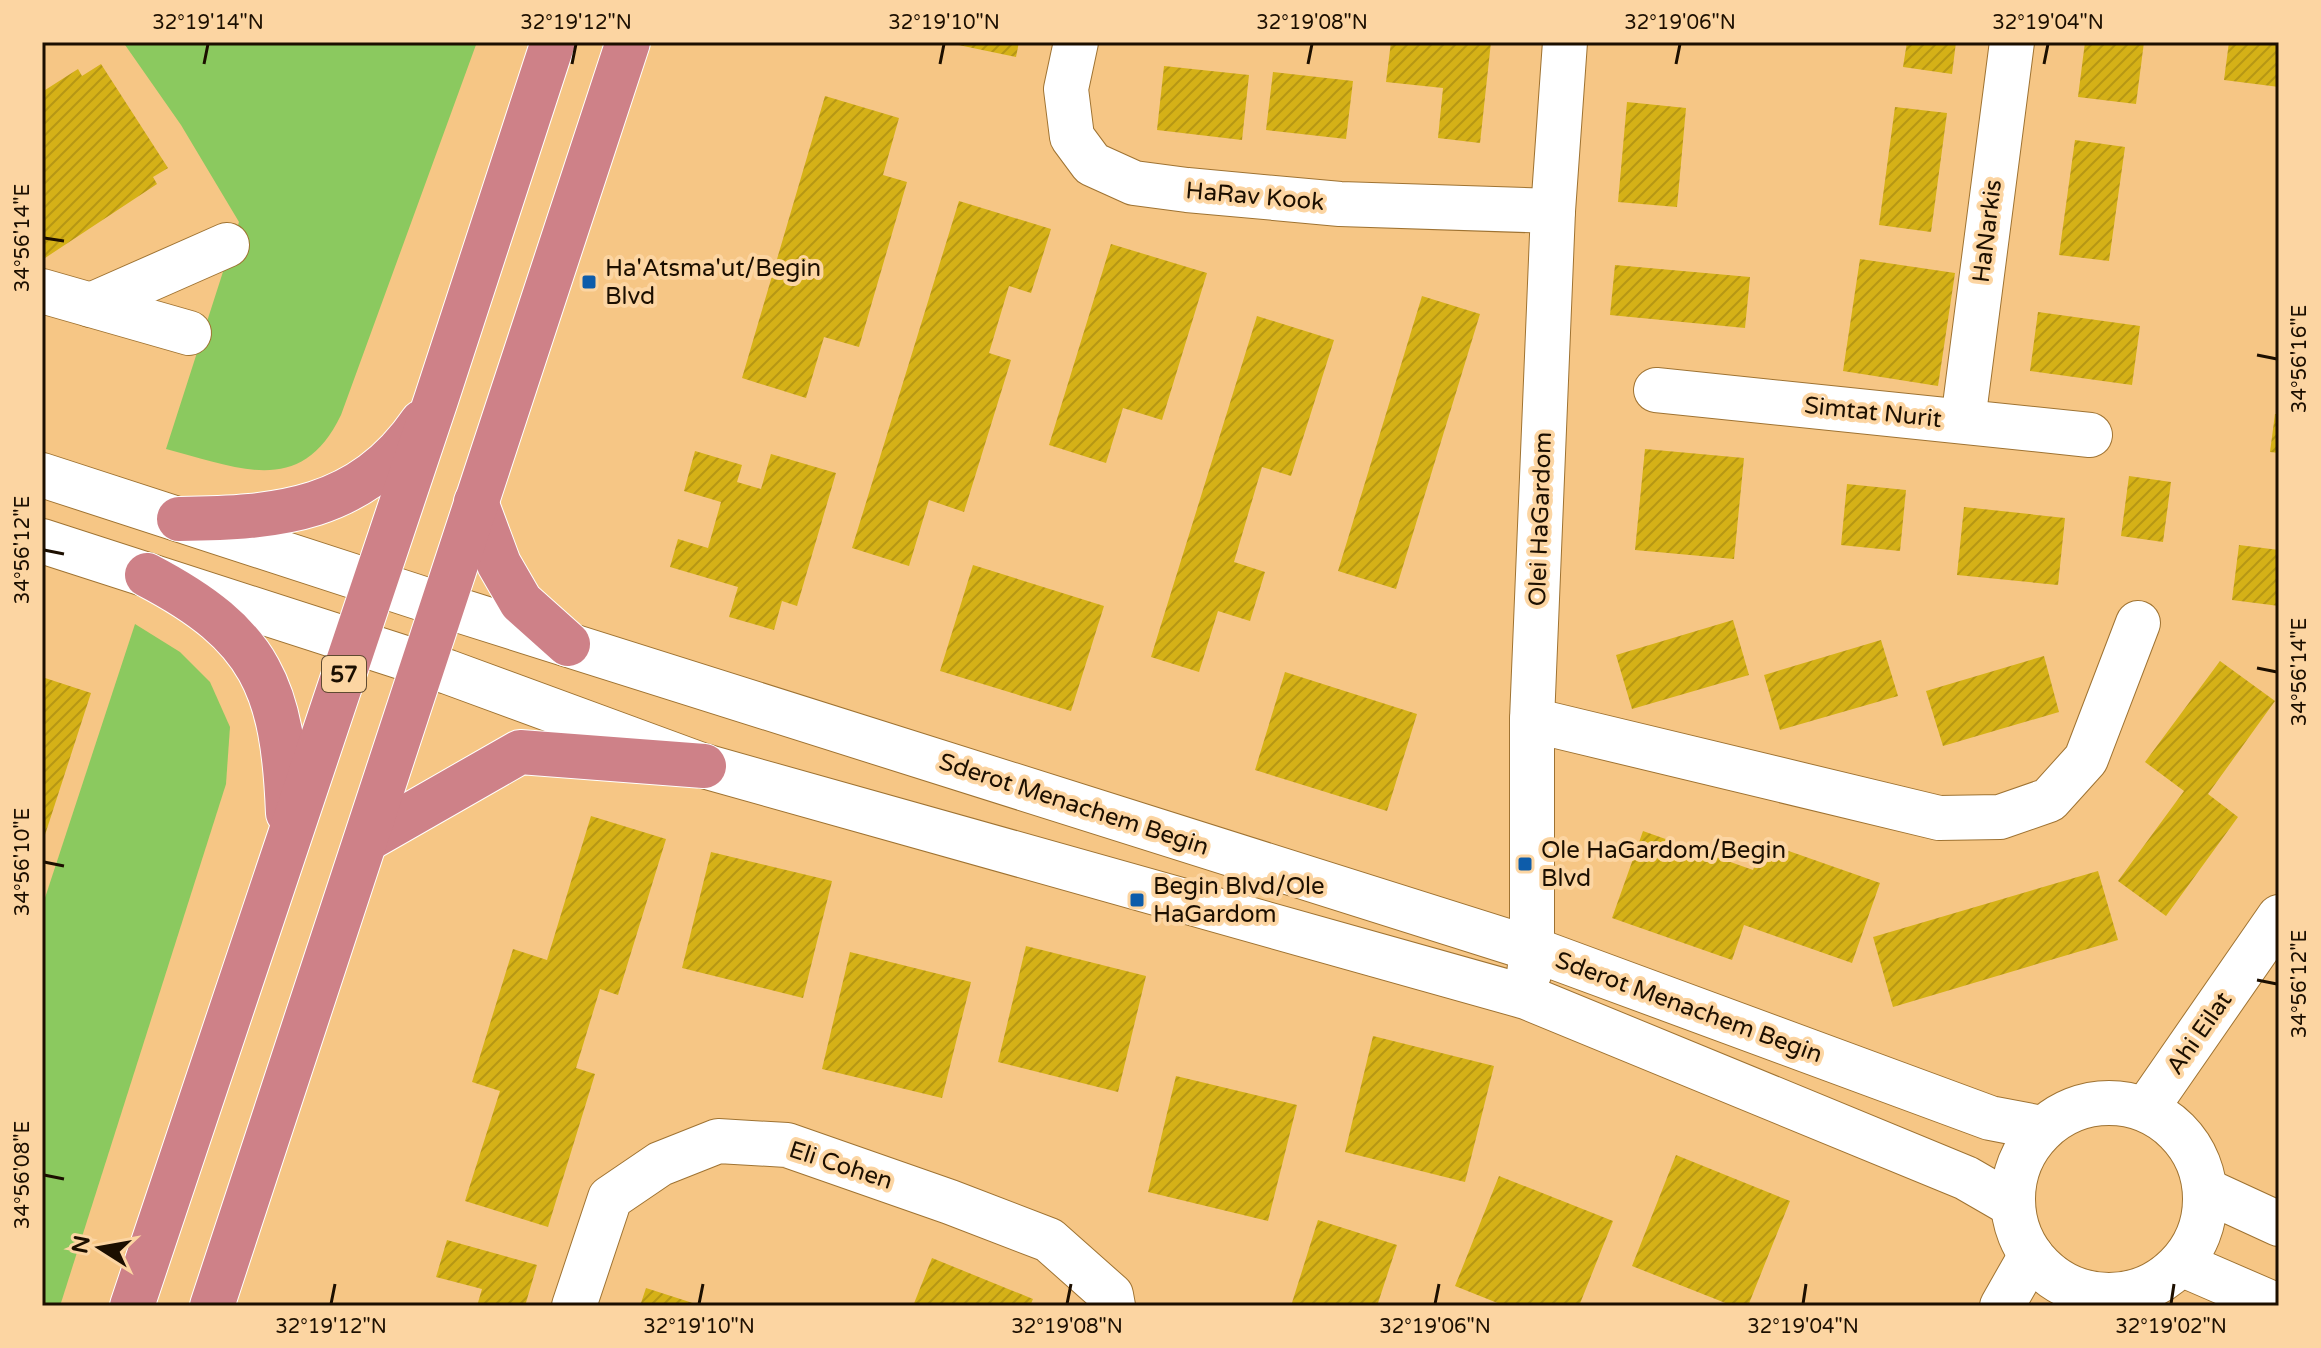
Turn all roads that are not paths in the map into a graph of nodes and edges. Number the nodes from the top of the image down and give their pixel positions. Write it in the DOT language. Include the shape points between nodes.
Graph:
graph roads {
  1 [pos="553,42"];
  2 [pos="628,42"];
  3 [pos="1076,42"];
  4 [pos="1565,42"];
  5 [pos="2012,42"];
  6 [pos="1553,211"];
  7 [pos="227,245"];
  8 [pos="42,291"];
  9 [pos="91,305"];
  10 [pos="189,333"];
  11 [pos="1656,390"];
  12 [pos="436,400"];
  13 [pos="1963,421"];
  14 [pos="2090,435"];
  15 [pos="42,475"];
  16 [pos="476,502"];
  17 [pos="179,519"];
  18 [pos="42,541"];
  19 [pos="147,575"];
  20 [pos="374,583"];
  21 [pos="442,605"];
  22 [pos="2138,623"];
  23 [pos="354,643"];
  24 [pos="568,644"];
  25 [pos="423,664"];
  26 [pos="1532,720"];
  27 [pos="704,766"];
  28 [pos="289,835"];
  29 [pos="368,839"];
  30 [pos="2279,917"];
  31 [pos="1532,949"];
  32 [pos="1526,997"];
  33 [pos="2146,1109"];
  34 [pos="2042,1128"];
  35 [pos="2205,1190"];
  36 [pos="2011,1204"];
  37 [pos="2279,1224"];
  38 [pos="2031,1255"];
  39 [pos="2181,1264"];
  40 [pos="1101,1291"];
  41 [pos="2065,1295"];
  42 [pos="132,1306"];
  43 [pos="212,1306"];
  44 [pos="574,1306"];
  45 [pos="2002,1306"];
  46 [pos="2278,1306"];
  1 -- 12 [label="highway, 57"];
  2 -- 16 [label="highway"];
  3 -- 6 [label="street, HaRav Kook" via="1066,89 1072,137 1092,164 1134,183 1340,204"];
  4 -- 6 [label="street, Olei HaGardom"];
  5 -- 13 [label="street, HaNarkis"];
  6 -- 26 [label="street, Olei HaGardom"];
  7 -- 9 [label="street"];
  8 -- 9 [label="street"];
  9 -- 10 [label="street"];
  11 -- 13 [label="street, Simtat Nurit"];
  12 -- 17 [label="highway" via="390,461 337,495 279,514"];
  12 -- 20 [label="highway, 57"];
  13 -- 14 [label="street, Simtat Nurit"];
  15 -- 17 [label="street, Sderot Menachem Begin"];
  16 -- 21 [label="highway"];
  16 -- 24 [label="highway" via="499,564 521,602"];
  17 -- 20 [label="street, Sderot Menachem Begin"];
  18 -- 19 [label="street, Sderot Menachem Begin"];
  19 -- 23 [label="street, Sderot Menachem Begin"];
  19 -- 28 [label="highway" via="218,619 261,673 283,741"];
  20 -- 21 [label="street, Sderot Menachem Begin"];
  20 -- 23 [label="highway, 57"];
  21 -- 24 [label="street, Sderot Menachem Begin"];
  21 -- 25 [label="highway"];
  22 -- 26 [label="street" via="2086,759 2049,800 2000,817 1939,818"];
  23 -- 25 [label="street, Sderot Menachem Begin"];
  23 -- 28 [label="highway, 57"];
  24 -- 31 [label="street, Sderot Menachem Begin"];
  25 -- 27 [label="street, Sderot Menachem Begin"];
  25 -- 29 [label="highway"];
  26 -- 31 [label="street, Olei HaGardom"];
  27 -- 29 [label="highway" via="520,752"];
  27 -- 32 [label="street, Sderot Menachem Begin"];
  28 -- 42 [label="highway, 57"];
  29 -- 43 [label="highway"];
  30 -- 33 [label="street, Ahi Eilat"];
  31 -- 32 [label="street, Olei HaGardom"];
  31 -- 34 [label="street, Sderot Menachem Begin" via="1990,1118"];
  32 -- 36 [label="street, Sderot Menachem Begin" via="1966,1178"];
  33 -- 34 [label="street" via="2113,1102 2080,1106"];
  33 -- 35 [label="street" via="2176,1129 2196,1157"];
  34 -- 36 [label="street" via="2021,1155"];
  35 -- 37 [label="street"];
  35 -- 39 [label="street" via="2199,1235"];
  36 -- 38 [label="street" via="2018,1237"];
  38 -- 41 [label="street"];
  38 -- 45 [label="street"];
  39 -- 41 [label="street" via="2155,1284 2124,1295"];
  39 -- 46 [label="street"];
  40 -- 44 [label="street, Eli Cohen" via="1049,1240 787,1145 718,1141 660,1164 610,1198"];
}
